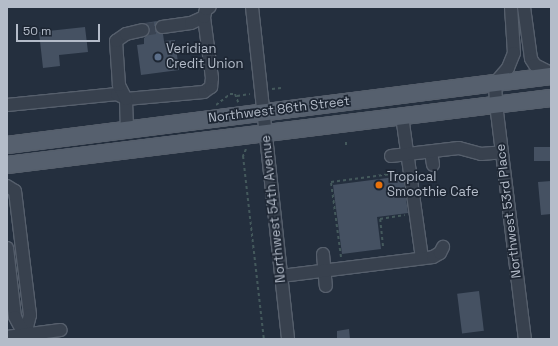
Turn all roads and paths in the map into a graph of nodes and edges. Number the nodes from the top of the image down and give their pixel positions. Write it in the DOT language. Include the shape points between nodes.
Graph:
graph roads {
  1 [pos="252,7"];
  2 [pos="512,7"];
  3 [pos="524,7"];
  4 [pos="207,12"];
  5 [pos="162,28"];
  6 [pos="143,30"];
  7 [pos="551,73"];
  8 [pos="551,76"];
  9 [pos="495,83"];
  10 [pos="281,88"];
  11 [pos="274,89"];
  12 [pos="235,94"];
  13 [pos="237,96"];
  14 [pos="551,98"];
  15 [pos="126,99"];
  16 [pos="496,104"];
  17 [pos="7,105"];
  18 [pos="264,112"];
  19 [pos="402,116"];
  20 [pos="127,129"];
  21 [pos="265,133"];
  22 [pos="346,142"];
  23 [pos="7,145"];
  24 [pos="346,146"];
  25 [pos="246,152"];
  26 [pos="431,152"];
  27 [pos="502,152"];
  28 [pos="407,154"];
  29 [pos="391,156"];
  30 [pos="7,165"];
  31 [pos="433,165"];
  32 [pos="399,173"];
  33 [pos="7,186"];
  34 [pos="413,214"];
  35 [pos="384,246"];
  36 [pos="443,247"];
  37 [pos="7,248"];
  38 [pos="323,254"];
  39 [pos="336,258"];
  40 [pos="422,258"];
  41 [pos="324,270"];
  42 [pos="281,276"];
  43 [pos="326,286"];
  44 [pos="60,330"];
  45 [pos="7,337"];
  46 [pos="26,337"];
  47 [pos="264,339"];
  48 [pos="288,339"];
  49 [pos="524,339"];
  1 -- 18 [label="street, Northwest 54th Avenue"];
  2 -- 9 [label="street" via="514,53 508,68"];
  3 -- 7 [label="street" via="531,59 535,66"];
  4 -- 5 [label="street" via="192,24"];
  4 -- 15 [label="street" via="211,87 204,92 191,95"];
  6 -- 15 [label="street" via="126,34 116,41 119,85"];
  8 -- 9 [label="main road, Northwest 86th Street"];
  9 -- 16 [label="street, Northwest 53rd Place"];
  9 -- 18 [label="main road, Northwest 86th Street"];
  10 -- 11 [label="path"];
  12 -- 13 [label="path"];
  14 -- 16 [label="main road, Northwest 86th Street"];
  15 -- 17 [label="street" via="117,94"];
  15 -- 20 [label="street"];
  16 -- 19 [label="main road, Northwest 86th Street"];
  16 -- 27 [label="street, Northwest 53rd Place"];
  18 -- 20 [label="main road, Northwest 86th Street"];
  18 -- 21 [label="street, Northwest 54th Avenue"];
  19 -- 21 [label="main road, Northwest 86th Street"];
  19 -- 28 [label="street"];
  20 -- 23 [label="main road, Northwest 86th Street"];
  21 -- 30 [label="main road, Northwest 86th Street"];
  21 -- 42 [label="street, Northwest 54th Avenue"];
  22 -- 24 [label="path"];
  25 -- 47 [label="path" via="243,156"];
  26 -- 27 [label="street" via="459,148 481,154"];
  26 -- 28 [label="street"];
  26 -- 31 [label="street"];
  27 -- 49 [label="street, Northwest 53rd Place"];
  28 -- 29 [label="street"];
  28 -- 40 [label="street"];
  32 -- 39 [label="path" via="331,182 341,258"];
  33 -- 46 [label="street" via="15,191 30,315"];
  34 -- 35 [label="path" via="380,219"];
  36 -- 40 [label="street" via="440,253"];
  37 -- 46 [label="street" via="15,316"];
  38 -- 41 [label="street"];
  40 -- 41 [label="street"];
  41 -- 42 [label="street"];
  41 -- 43 [label="street"];
  42 -- 48 [label="street, Northwest 54th Avenue"];
  44 -- 46 [label="street"];
  45 -- 46 [label="street"];
}
